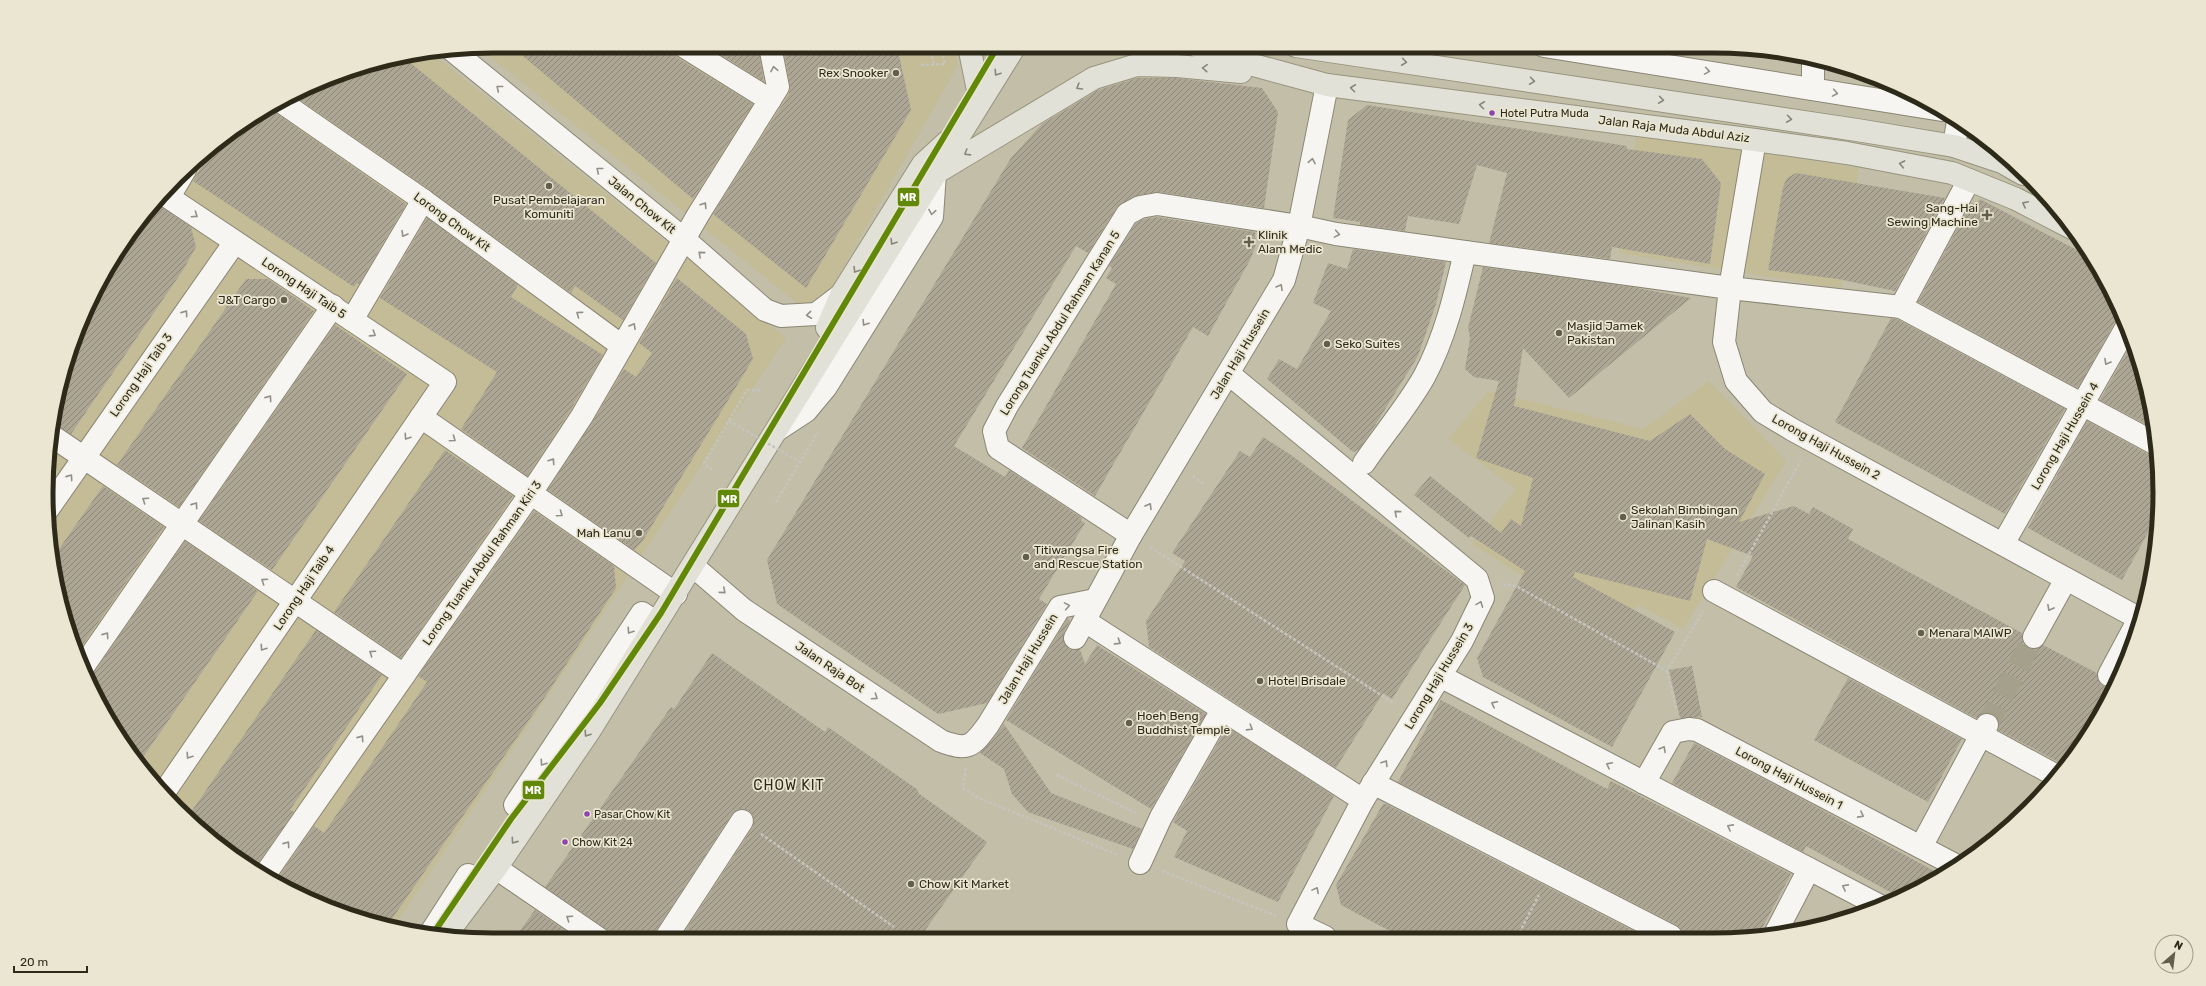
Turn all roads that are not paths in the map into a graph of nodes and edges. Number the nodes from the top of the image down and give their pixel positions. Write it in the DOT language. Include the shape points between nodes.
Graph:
graph roads {
  1 [pos="694,53"];
  2 [pos="771,53"];
  3 [pos="970,53"];
  4 [pos="1010,53"];
  5 [pos="1214,53"];
  6 [pos="1363,53"];
  7 [pos="1588,53"];
  8 [pos="458,55"];
  9 [pos="1813,64"];
  10 [pos="1327,85"];
  11 [pos="1813,89"];
  12 [pos="770,100"];
  13 [pos="980,100"];
  14 [pos="286,105"];
  15 [pos="1924,107"];
  16 [pos="1957,127"];
  17 [pos="963,128"];
  18 [pos="1755,140"];
  19 [pos="1954,146"];
  20 [pos="2004,163"];
  21 [pos="935,174"];
  22 [pos="1969,180"];
  23 [pos="168,197"];
  24 [pos="424,200"];
  25 [pos="2059,221"];
  26 [pos="1299,226"];
  27 [pos="684,239"];
  28 [pos="235,242"];
  29 [pos="1465,252"];
  30 [pos="1730,288"];
  31 [pos="841,295"];
  32 [pos="333,306"];
  33 [pos="1901,307"];
  34 [pos="352,320"];
  35 [pos="2123,333"];
  36 [pos="622,346"];
  37 [pos="1230,374"];
  38 [pos="445,382"];
  39 [pos="800,393"];
  40 [pos="2083,404"];
  41 [pos="421,417"];
  42 [pos="777,430"];
  43 [pos="57,439"];
  44 [pos="2149,440"];
  45 [pos="83,458"];
  46 [pos="1364,462"];
  47 [pos="531,494"];
  48 [pos="53,501"];
  49 [pos="182,525"];
  50 [pos="1131,535"];
  51 [pos="2003,544"];
  52 [pos="685,579"];
  53 [pos="2066,579"];
  54 [pos="1714,590"];
  55 [pos="1095,600"];
  56 [pos="295,601"];
  57 [pos="2135,616"];
  58 [pos="2034,637"];
  59 [pos="2127,643"];
  60 [pos="86,662"];
  61 [pos="404,675"];
  62 [pos="2109,675"];
  63 [pos="1440,676"];
  64 [pos="1222,710"];
  65 [pos="1984,730"];
  66 [pos="976,741"];
  67 [pos="2052,773"];
  68 [pos="1644,782"];
  69 [pos="167,788"];
  70 [pos="1368,791"];
  71 [pos="742,821"];
  72 [pos="1922,847"];
  73 [pos="1140,863"];
  74 [pos="1951,863"];
  75 [pos="1809,868"];
  76 [pos="268,871"];
  77 [pos="490,875"];
  78 [pos="1874,903"];
  79 [pos="1778,928"];
  80 [pos="433,929"];
  81 [pos="449,930"];
  82 [pos="589,933"];
  83 [pos="670,933"];
  84 [pos="1315,933"];
  85 [pos="1665,933"];
  1 -- 12 [label="street"];
  12 -- 2 [label="street, Lorong Tuanku Abdul Rahman Kiri 3, one-way" via="778,87"];
  3 -- 13 [label="main road"];
  4 -- 13 [label="main road, one-way"];
  5 -- 10 [label="main road, Jalan Raja Muda Abdul Aziz"];
  6 -- 19 [label="main road, Jalan Raja Muda Abdul Aziz, one-way"];
  7 -- 11 [label="street, one-way"];
  27 -- 8 [label="street, Jalan Chow Kit, one-way"];
  9 -- 11 [label="street"];
  18 -- 10 [label="main road, Jalan Raja Muda Abdul Aziz, one-way"];
  10 -- 21 [label="main road, one-way" via="1227,70 1137,65 1094,78"];
  26 -- 10 [label="street, Jalan Haji Hussein, one-way"];
  11 -- 15 [label="street, one-way"];
  27 -- 12 [label="street, Lorong Tuanku Abdul Rahman Kiri 3, one-way"];
  13 -- 17 [label="main road"];
  14 -- 24 [label="street, Lorong Chow Kit"];
  16 -- 19 [label="street"];
  17 -- 21 [label="main road"];
  17 -- 31 [label="main road, one-way" via="923,164"];
  22 -- 18 [label="main road, Jalan Raja Muda Abdul Aziz, one-way" via="1952,173 1847,153"];
  18 -- 30 [label="street, Lorong Haji Hussein 2"];
  19 -- 20 [label="main road, Jalan Raja Muda Abdul Aziz"];
  21 -- 39 [label="main road, one-way"];
  21 -- 42 [label="street, one-way" via="932,217 826,387 806,411"];
  25 -- 22 [label="main road, Jalan Raja Muda Abdul Aziz, one-way" via="2016,199"];
  22 -- 33 [label="street"];
  23 -- 28 [label="street, Lorong Haji Taib 5, one-way"];
  24 -- 34 [label="street, one-way"];
  36 -- 24 [label="street, Lorong Chow Kit, one-way"];
  26 -- 29 [label="street, Lorong Tuanku Abdul Rahman Kanan 5, one-way" via="1336,234"];
  37 -- 26 [label="street, Jalan Haji Hussein, one-way" via="1284,280"];
  26 -- 50 [label="street, Lorong Tuanku Abdul Rahman Kanan 5" via="1157,204 1140,207 1127,214 994,431 998,448"];
  31 -- 27 [label="street, Jalan Chow Kit, one-way" via="816,314 781,316 765,310"];
  36 -- 27 [label="street, Lorong Tuanku Abdul Rahman Kiri 3, one-way"];
  28 -- 32 [label="street, Lorong Haji Taib 5"];
  45 -- 28 [label="street, Lorong Haji Taib 3, one-way"];
  29 -- 30 [label="street, Lorong Tuanku Abdul Rahman Kanan 5"];
  29 -- 46 [label="street" via="1454,300 1427,371"];
  30 -- 33 [label="street, Lorong Tuanku Abdul Rahman Kanan 5"];
  30 -- 51 [label="street, Lorong Haji Hussein 2" via="1724,342 1736,381 1763,412"];
  31 -- 39 [label="main road"];
  32 -- 34 [label="street, Lorong Haji Taib 5"];
  49 -- 32 [label="street, one-way"];
  33 -- 40 [label="street"];
  34 -- 38 [label="street, Lorong Haji Taib 5, one-way"];
  35 -- 40 [label="street, Lorong Haji Hussein 4, one-way"];
  47 -- 36 [label="street, Lorong Tuanku Abdul Rahman Kiri 3, one-way" via="582,416"];
  50 -- 37 [label="street, Jalan Haji Hussein, one-way"];
  63 -- 37 [label="street, Lorong Haji Hussein 3, one-way" via="1462,641 1483,598 1477,579"];
  38 -- 41 [label="street, Lorong Haji Taib 4"];
  39 -- 42 [label="main road"];
  40 -- 44 [label="street"];
  40 -- 51 [label="street, Lorong Haji Hussein 4"];
  41 -- 47 [label="street, Jalan Raja Bot, one-way"];
  41 -- 56 [label="street, Lorong Haji Taib 4, one-way"];
  42 -- 52 [label="main road"];
  43 -- 45 [label="street"];
  48 -- 45 [label="street, Lorong Haji Taib 3, one-way"];
  49 -- 45 [label="street, one-way"];
  47 -- 52 [label="street, Jalan Raja Bot, one-way"];
  47 -- 61 [label="street, Lorong Tuanku Abdul Rahman Kiri 3"];
  56 -- 49 [label="street, one-way"];
  60 -- 49 [label="street, one-way"];
  50 -- 55 [label="street, Jalan Haji Hussein"];
  51 -- 53 [label="street, Lorong Haji Hussein 2"];
  52 -- 66 [label="street, Jalan Raja Bot, one-way" via="744,610 941,741 962,747"];
  52 -- 77 [label="main road, one-way" via="590,730"];
  53 -- 57 [label="street, Lorong Haji Hussein 2"];
  53 -- 58 [label="street, one-way"];
  54 -- 65 [label="street"];
  55 -- 64 [label="street, Jalan Haji Hussein, one-way" via="1080,629"];
  66 -- 55 [label="street, Jalan Haji Hussein, one-way" via="1060,607"];
  61 -- 56 [label="street, one-way"];
  56 -- 69 [label="street, Lorong Haji Taib 4, one-way"];
  59 -- 62 [label="street"];
  76 -- 61 [label="street, Lorong Tuanku Abdul Rahman Kiri 3, one-way"];
  68 -- 63 [label="street, one-way"];
  70 -- 63 [label="street, Lorong Haji Hussein 3, one-way"];
  64 -- 70 [label="street, one-way"];
  64 -- 73 [label="street" via="1158,824"];
  65 -- 67 [label="street"];
  65 -- 72 [label="street"];
  68 -- 72 [label="street, Lorong Haji Hussein 1, one-way" via="1673,732 1689,729 1705,733"];
  75 -- 68 [label="street, one-way"];
  84 -- 70 [label="street, Lorong Haji Hussein 3, one-way" via="1298,924"];
  70 -- 85 [label="street" via="1549,874"];
  71 -- 83 [label="street"];
  72 -- 74 [label="street, Lorong Haji Hussein 1"];
  78 -- 75 [label="street, one-way"];
  75 -- 79 [label="street"];
  77 -- 80 [label="street" via="468,875"];
  77 -- 81 [label="main road"];
  82 -- 77 [label="street, one-way"];
}
